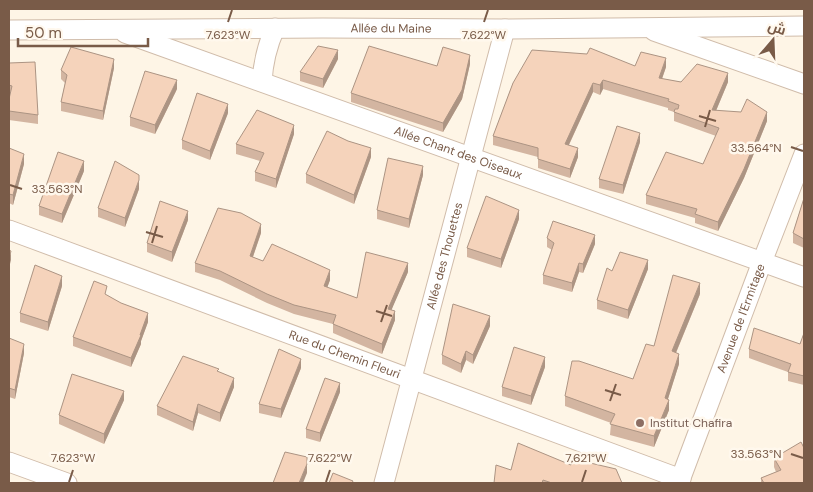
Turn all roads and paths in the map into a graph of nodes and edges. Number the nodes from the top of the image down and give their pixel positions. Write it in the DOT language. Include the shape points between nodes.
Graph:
graph roads {
  1 [pos="804,26"];
  2 [pos="642,27"];
  3 [pos="112,28"];
  4 [pos="275,28"];
  5 [pos="9,30"];
  6 [pos="505,30"];
  7 [pos="262,82"];
  8 [pos="804,84"];
  9 [pos="804,154"];
  10 [pos="472,157"];
  11 [pos="9,230"];
  12 [pos="762,262"];
  13 [pos="804,277"];
  14 [pos="412,380"];
  15 [pos="9,462"];
  16 [pos="680,481"];
  17 [pos="67,483"];
  18 [pos="384,483"];
  1 -- 2 [label="street, Allée du Maine"];
  2 -- 6 [label="street, Allée du Maine"];
  2 -- 8 [label="street"];
  3 -- 4 [label="street, Allée du Maine"];
  3 -- 5 [label="street, Allée du Maine"];
  3 -- 7 [label="street, Allée Chant des Oiseaux"];
  4 -- 6 [label="street, Allée du Maine"];
  4 -- 7 [label="street" via="268,44"];
  6 -- 10 [label="street, Allée des Thouettes"];
  7 -- 10 [label="street, Allée Chant des Oiseaux"];
  9 -- 12 [label="street, Avenue de l'Ermitage"];
  10 -- 12 [label="street, Allée Chant des Oiseaux"];
  10 -- 14 [label="street, Allée des Thouettes"];
  11 -- 14 [label="street, Rue du Chemin Fleuri"];
  12 -- 13 [label="street, Allée Chant des Oiseaux"];
  12 -- 16 [label="street, Avenue de l'Ermitage"];
  14 -- 16 [label="street, Rue du Chemin Fleuri"];
  14 -- 18 [label="street, Allée des Thouettes"];
  15 -- 17 [label="street"];
}
